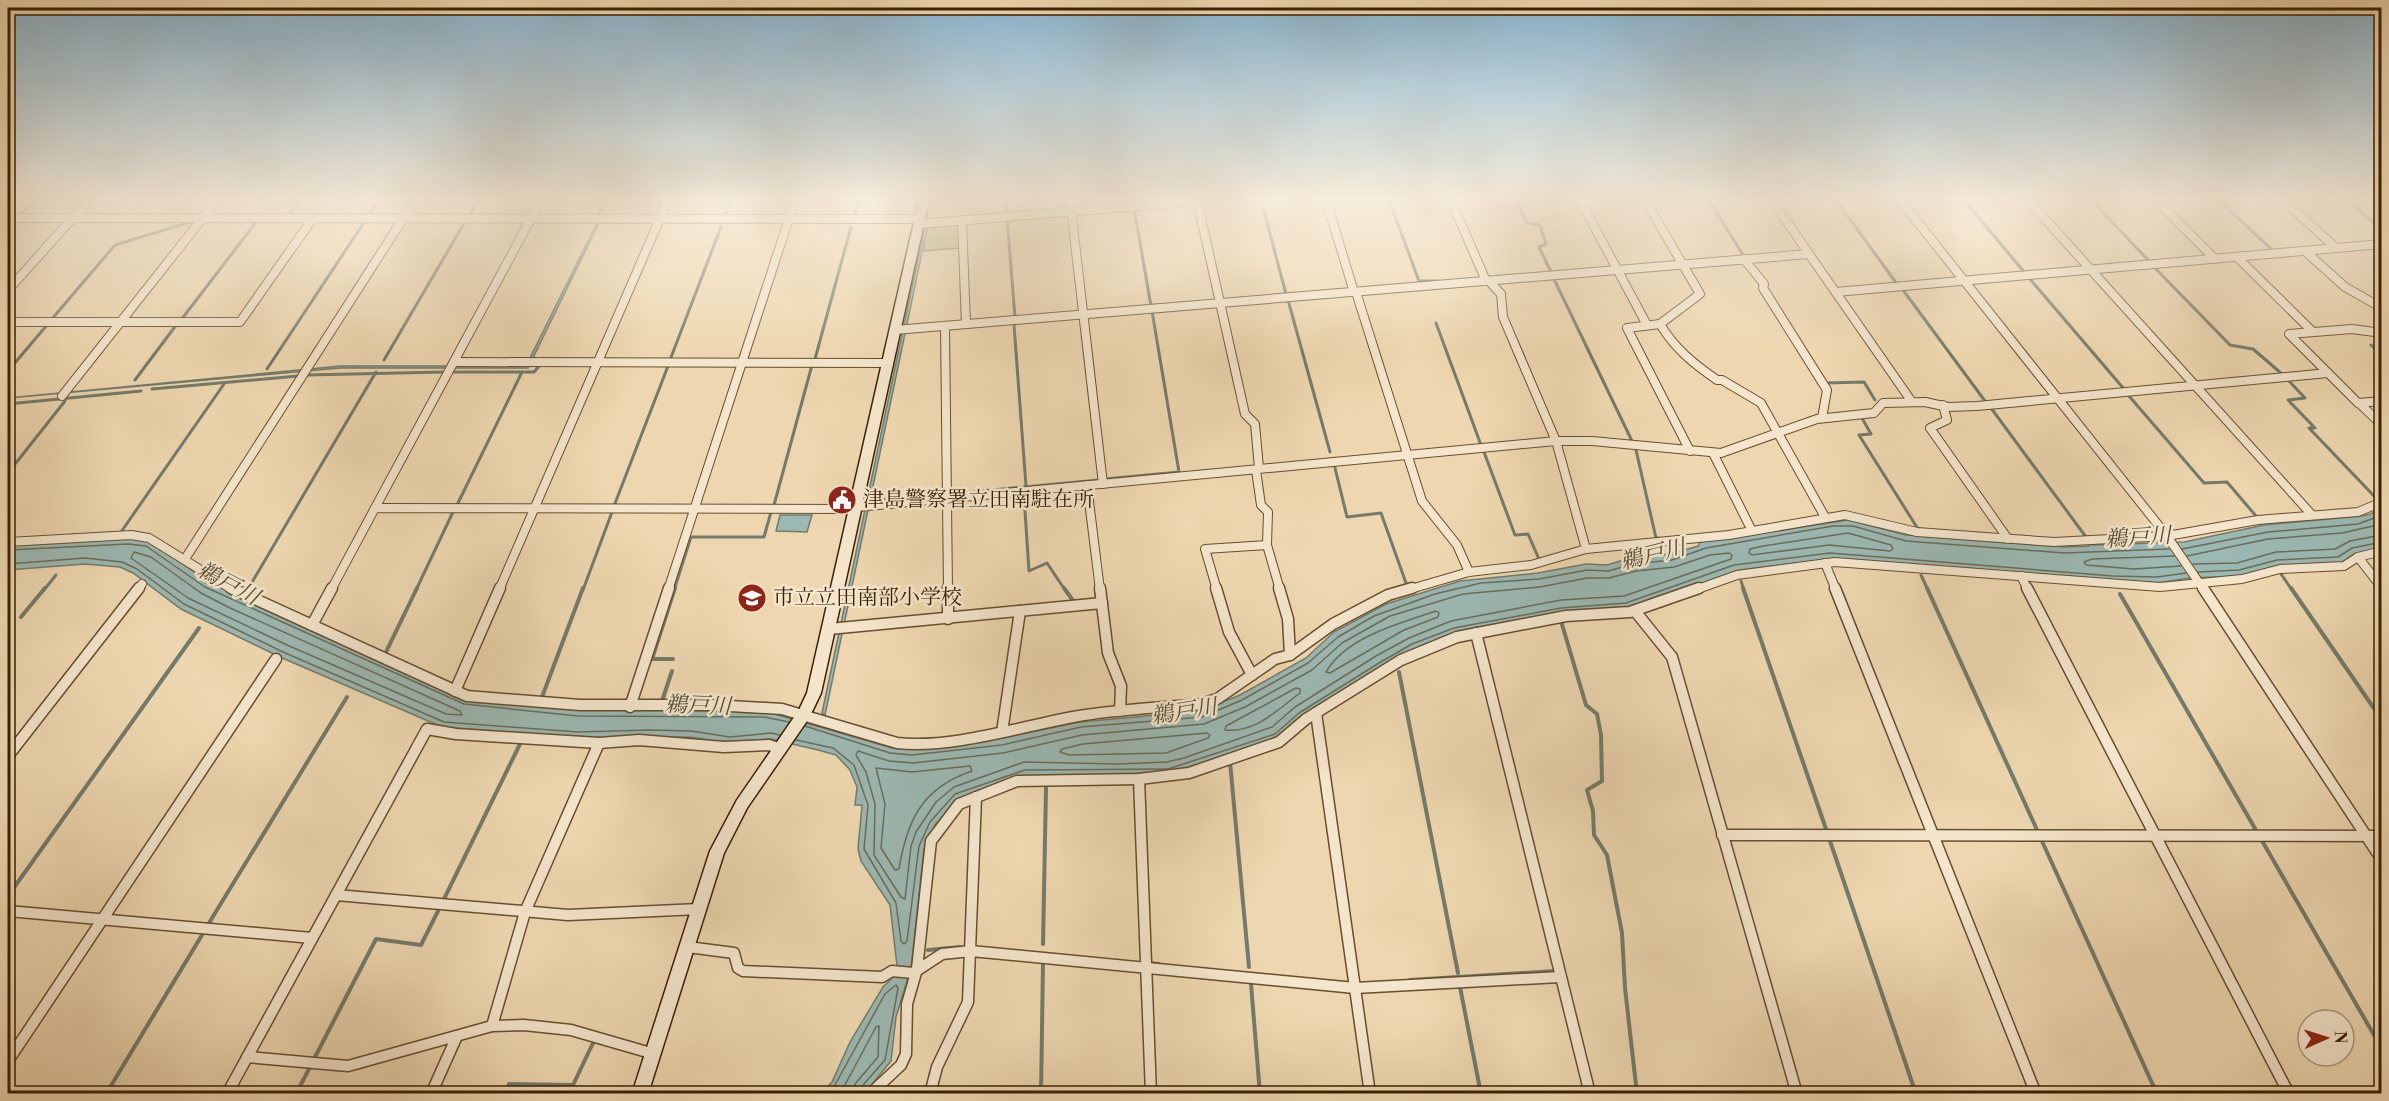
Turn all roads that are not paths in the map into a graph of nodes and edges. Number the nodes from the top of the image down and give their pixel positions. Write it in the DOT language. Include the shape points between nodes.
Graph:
graph roads {
  1 [pos="43,251"];
  2 [pos="176,251"];
  3 [pos="290,251"];
  4 [pos="382,251"];
  5 [pos="513,251"];
  6 [pos="646,251"];
  7 [pos="778,251"];
  8 [pos="915,251"];
  9 [pos="963,251"];
  10 [pos="1076,251"];
  11 [pos="1208,251"];
  12 [pos="1342,251"];
  13 [pos="1474,251"];
  14 [pos="1607,251"];
  15 [pos="1676,251"];
  16 [pos="1807,251"];
  17 [pos="1941,251"];
  18 [pos="2074,251"];
  19 [pos="2207,251"];
  20 [pos="2301,251"];
  21 [pos="2305,251"];
  22 [pos="1809,254"];
  23 [pos="2236,257"];
  24 [pos="1744,259"];
  25 [pos="2215,259"];
  26 [pos="1683,264"];
  27 [pos="1617,270"];
  28 [pos="2091,270"];
  29 [pos="1487,281"];
  30 [pos="1965,281"];
  31 [pos="8,290"];
  32 [pos="1355,292"];
  33 [pos="1836,292"];
  34 [pos="1220,303"];
  35 [pos="2382,308"];
  36 [pos="1084,314"];
  37 [pos="8,322"];
  38 [pos="119,322"];
  39 [pos="966,324"];
  40 [pos="1660,324"];
  41 [pos="1647,325"];
  42 [pos="945,327"];
  43 [pos="902,330"];
  44 [pos="2313,332"];
  45 [pos="2382,333"];
  46 [pos="598,363"];
  47 [pos="742,363"];
  48 [pos="888,363"];
  49 [pos="452,365"];
  50 [pos="306,370"];
  51 [pos="2328,373"];
  52 [pos="2195,386"];
  53 [pos="62,396"];
  54 [pos="2059,399"];
  55 [pos="2382,401"];
  56 [pos="1912,402"];
  57 [pos="2359,403"];
  58 [pos="1943,405"];
  59 [pos="1822,418"];
  60 [pos="2382,425"];
  61 [pos="1778,432"];
  62 [pos="1556,441"];
  63 [pos="1690,451"];
  64 [pos="1713,453"];
  65 [pos="1408,456"];
  66 [pos="1257,469"];
  67 [pos="1103,484"];
  68 [pos="1087,485"];
  69 [pos="946,498"];
  70 [pos="2382,502"];
  71 [pos="862,507"];
  72 [pos="375,508"];
  73 [pos="535,508"];
  74 [pos="693,508"];
  75 [pos="2312,515"];
  76 [pos="1825,517"];
  77 [pos="1752,531"];
  78 [pos="2168,538"];
  79 [pos="2008,539"];
  80 [pos="8,542"];
  81 [pos="1267,545"];
  82 [pos="1586,549"];
  83 [pos="2382,551"];
  84 [pos="2358,557"];
  85 [pos="185,559"];
  86 [pos="1825,563"];
  87 [pos="1469,572"];
  88 [pos="2021,576"];
  89 [pos="2200,581"];
  90 [pos="142,584"];
  91 [pos="2382,588"];
  92 [pos="1102,603"];
  93 [pos="1020,611"];
  94 [pos="1635,611"];
  95 [pos="948,619"];
  96 [pos="312,625"];
  97 [pos="837,629"];
  98 [pos="1476,633"];
  99 [pos="1290,655"];
  100 [pos="276,659"];
  101 [pos="1252,675"];
  102 [pos="455,691"];
  103 [pos="630,706"];
  104 [pos="1120,711"];
  105 [pos="1316,714"];
  106 [pos="804,715"];
  107 [pos="1002,732"];
  108 [pos="599,743"];
  109 [pos="781,749"];
  110 [pos="8,756"];
  111 [pos="1139,779"];
  112 [pos="976,798"];
  113 [pos="1722,835"];
  114 [pos="1933,835"];
  115 [pos="2155,835"];
  116 [pos="2366,836"];
  117 [pos="2382,836"];
  118 [pos="2382,860"];
  119 [pos="336,895"];
  120 [pos="699,909"];
  121 [pos="8,911"];
  122 [pos="525,912"];
  123 [pos="101,920"];
  124 [pos="312,938"];
  125 [pos="688,947"];
  126 [pos="970,951"];
  127 [pos="1146,969"];
  128 [pos="915,971"];
  129 [pos="1560,977"];
  130 [pos="1355,988"];
  131 [pos="492,1026"];
  132 [pos="457,1036"];
  133 [pos="654,1054"];
  134 [pos="247,1057"];
  135 [pos="8,1061"];
  136 [pos="227,1094"];
  137 [pos="431,1094"];
  138 [pos="640,1094"];
  139 [pos="870,1094"];
  140 [pos="930,1094"];
  141 [pos="1151,1094"];
  142 [pos="1370,1094"];
  143 [pos="1590,1094"];
  144 [pos="1797,1094"];
  145 [pos="2036,1094"];
  146 [pos="2289,1094"];
  1 -- 31 [label="street"];
  2 -- 38 [label="street"];
  3 -- 38 [label="street" via="240,322"];
  4 -- 50 [label="street"];
  5 -- 49 [label="street"];
  6 -- 46 [label="street"];
  7 -- 47 [label="street"];
  8 -- 43 [label="street"];
  9 -- 39 [label="street"];
  10 -- 36 [label="street"];
  11 -- 34 [label="street"];
  12 -- 32 [label="street"];
  13 -- 29 [label="street"];
  14 -- 27 [label="street"];
  15 -- 26 [label="street"];
  16 -- 22 [label="street"];
  17 -- 30 [label="street"];
  18 -- 28 [label="street"];
  19 -- 25 [label="street"];
  20 -- 23 [label="street"];
  21 -- 35 [label="street" via="2345,287"];
  22 -- 24 [label="street"];
  22 -- 33 [label="street"];
  23 -- 25 [label="street"];
  23 -- 44 [label="street"];
  24 -- 26 [label="street"];
  24 -- 59 [label="street" via="1764,284 1827,390"];
  25 -- 28 [label="street"];
  26 -- 27 [label="street"];
  26 -- 40 [label="street" via="1700,294"];
  27 -- 29 [label="street"];
  27 -- 41 [label="street"];
  28 -- 30 [label="street"];
  28 -- 52 [label="street"];
  29 -- 32 [label="street"];
  29 -- 62 [label="street" via="1501,294 1503,318"];
  30 -- 33 [label="street"];
  30 -- 54 [label="street"];
  32 -- 34 [label="street"];
  32 -- 65 [label="street"];
  33 -- 56 [label="street"];
  34 -- 36 [label="street"];
  34 -- 66 [label="street" via="1245,414 1255,424"];
  36 -- 39 [label="street"];
  36 -- 67 [label="street"];
  37 -- 38 [label="street"];
  38 -- 53 [label="street"];
  39 -- 42 [label="street"];
  40 -- 41 [label="street"];
  40 -- 61 [label="street" via="1680,355 1761,403"];
  41 -- 63 [label="street" via="1627,328"];
  42 -- 43 [label="street"];
  42 -- 69 [label="street"];
  43 -- 48 [label="street"];
  44 -- 45 [label="street" via="2352,329"];
  44 -- 51 [label="street" via="2289,334"];
  46 -- 47 [label="street"];
  46 -- 49 [label="street"];
  46 -- 73 [label="street"];
  47 -- 48 [label="street"];
  47 -- 74 [label="street"];
  48 -- 71 [label="street"];
  49 -- 72 [label="street"];
  50 -- 85 [label="street"];
  51 -- 52 [label="street"];
  51 -- 57 [label="street"];
  52 -- 54 [label="street"];
  52 -- 75 [label="street"];
  54 -- 58 [label="street"];
  54 -- 78 [label="street"];
  55 -- 57 [label="street"];
  56 -- 58 [label="street"];
  56 -- 59 [label="street" via="1883,404 1874,413"];
  57 -- 60 [label="street"];
  58 -- 79 [label="street" via="1947,420 1930,428"];
  59 -- 61 [label="street"];
  61 -- 64 [label="street" via="1726,453"];
  61 -- 76 [label="street"];
  62 -- 63 [label="street"];
  62 -- 65 [label="street"];
  62 -- 82 [label="street"];
  63 -- 64 [label="street"];
  64 -- 77 [label="street"];
  65 -- 66 [label="street"];
  65 -- 87 [label="street" via="1427,510 1458,545"];
  66 -- 67 [label="street"];
  66 -- 81 [label="street" via="1261,505 1268,512"];
  67 -- 68 [label="street"];
  68 -- 69 [label="street"];
  68 -- 92 [label="street"];
  69 -- 71 [label="street"];
  69 -- 95 [label="street"];
  70 -- 75 [label="street" via="2358,512"];
  71 -- 74 [label="street"];
  71 -- 97 [label="street"];
  72 -- 73 [label="street"];
  72 -- 96 [label="street"];
  73 -- 74 [label="street"];
  73 -- 102 [label="street"];
  74 -- 103 [label="street"];
  75 -- 78 [label="street" via="2258,520"];
  76 -- 77 [label="street"];
  76 -- 79 [label="street" via="1854,516 1917,532"];
  77 -- 82 [label="street"];
  78 -- 79 [label="street" via="2054,542"];
  78 -- 89 [label="street"];
  80 -- 85 [label="street" via="132,535 157,542"];
  81 -- 99 [label="street" via="1288,619"];
  81 -- 101 [label="street" via="1205,549 1229,632"];
  82 -- 87 [label="street" via="1531,565"];
  83 -- 84 [label="street"];
  84 -- 89 [label="street" via="2344,566"];
  84 -- 91 [label="street"];
  85 -- 96 [label="street" via="211,579"];
  86 -- 88 [label="street"];
  86 -- 94 [label="street" via="1737,574"];
  86 -- 114 [label="street"];
  87 -- 99 [label="street" via="1388,595 1364,606"];
  88 -- 89 [label="street" via="2148,587"];
  88 -- 115 [label="street"];
  89 -- 116 [label="street"];
  90 -- 110 [label="street"];
  92 -- 93 [label="street"];
  92 -- 104 [label="street" via="1108,653 1121,686"];
  93 -- 95 [label="street"];
  93 -- 107 [label="street"];
  94 -- 98 [label="street" via="1566,616"];
  94 -- 113 [label="street" via="1672,657"];
  95 -- 97 [label="street"];
  96 -- 102 [label="street"];
  97 -- 106 [label="street"];
  98 -- 105 [label="street" via="1401,660"];
  98 -- 129 [label="street"];
  99 -- 101 [label="street" via="1275,659"];
  100 -- 123 [label="street"];
  101 -- 104 [label="street" via="1217,699 1200,704"];
  102 -- 103 [label="street" via="492,700"];
  103 -- 106 [label="street" via="712,705 782,709"];
  104 -- 107 [label="street"];
  105 -- 111 [label="street" via="1289,736 1259,750 1179,775"];
  105 -- 130 [label="street"];
  106 -- 107 [label="street" via="915,745"];
  106 -- 109 [label="street"];
  108 -- 109 [label="street" via="683,741 724,747 769,745"];
  108 -- 119 [label="street" via="427,729"];
  108 -- 122 [label="street"];
  109 -- 120 [label="street" via="729,826"];
  111 -- 112 [label="street" via="1024,779"];
  111 -- 127 [label="street"];
  112 -- 126 [label="street"];
  112 -- 128 [label="street" via="959,804 931,841"];
  113 -- 114 [label="street"];
  113 -- 144 [label="street"];
  114 -- 115 [label="street"];
  114 -- 145 [label="street"];
  115 -- 116 [label="street"];
  115 -- 146 [label="street"];
  116 -- 117 [label="street"];
  116 -- 118 [label="street"];
  119 -- 122 [label="street"];
  119 -- 124 [label="street"];
  120 -- 122 [label="street" via="568,915"];
  120 -- 125 [label="street"];
  121 -- 123 [label="street"];
  122 -- 131 [label="street"];
  123 -- 124 [label="street"];
  123 -- 135 [label="street"];
  124 -- 134 [label="street"];
  125 -- 128 [label="street" via="734,953 743,972 882,977 892,971"];
  125 -- 133 [label="street"];
  126 -- 127 [label="street"];
  126 -- 128 [label="street" via="942,954"];
  126 -- 140 [label="street" via="968,1002 937,1067"];
  127 -- 130 [label="street"];
  127 -- 141 [label="street"];
  128 -- 139 [label="street" via="907,1004 904,1060"];
  129 -- 130 [label="street"];
  129 -- 143 [label="street"];
  130 -- 142 [label="street"];
  131 -- 132 [label="street"];
  131 -- 133 [label="street" via="571,1030"];
  132 -- 134 [label="street" via="348,1066"];
  132 -- 137 [label="street"];
  133 -- 138 [label="street"];
  134 -- 136 [label="street"];
}
